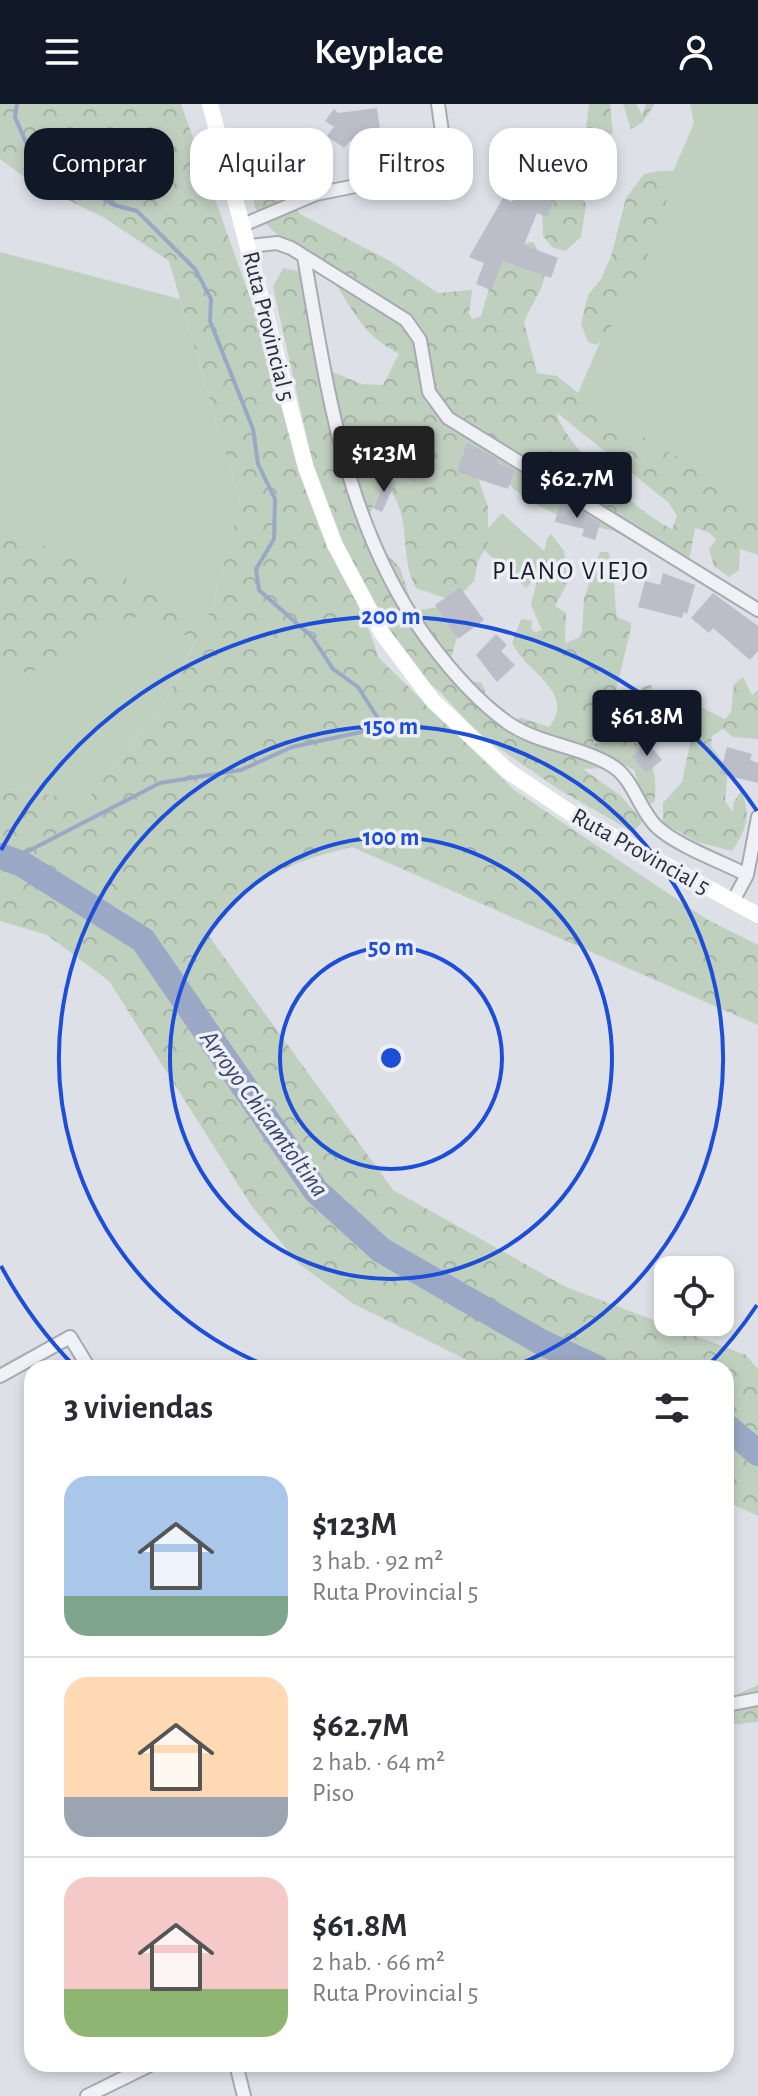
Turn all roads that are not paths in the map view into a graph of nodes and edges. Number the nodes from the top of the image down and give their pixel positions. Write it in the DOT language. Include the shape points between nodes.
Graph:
graph roads {
  1 [pos="210,104"];
  2 [pos="438,104"];
  3 [pos="243,225"];
  4 [pos="249,246"];
  5 [pos="304,257"];
  6 [pos="758,610"];
  7 [pos="758,817"];
  8 [pos="747,875"];
  9 [pos="733,901"];
  10 [pos="758,915"];
  11 [pos="29,1360"];
  12 [pos="84,1360"];
  13 [pos="24,1363"];
  14 [pos="0,1376"];
  15 [pos="758,1699"];
  16 [pos="734,1704"];
  17 [pos="136,2072"];
  18 [pos="238,2072"];
  19 [pos="87,2096"];
  20 [pos="244,2096"];
  1 -- 3 [label="main road, Ruta Provincial 5"];
  2 -- 3 [label="street" via="446,159 438,178 375,182 316,194"];
  3 -- 4 [label="main road, Ruta Provincial 5"];
  4 -- 5 [label="street" via="277,243"];
  4 -- 9 [label="main road, Ruta Provincial 5" via="320,510 361,597 411,672 452,720 508,771 572,814"];
  5 -- 6 [label="street" via="406,320 420,340 429,392 448,418"];
  5 -- 8 [label="street" via="333,421 355,501 400,602 444,661 509,724 619,770 658,829"];
  7 -- 8 [label="street"];
  8 -- 9 [label="street"];
  9 -- 10 [label="main road, Ruta Provincial 5"];
  11 -- 12 [label="street" via="70,1337"];
  13 -- 14 [label="street"];
  15 -- 16 [label="street"];
  17 -- 19 [label="street"];
  18 -- 20 [label="street"];
}
